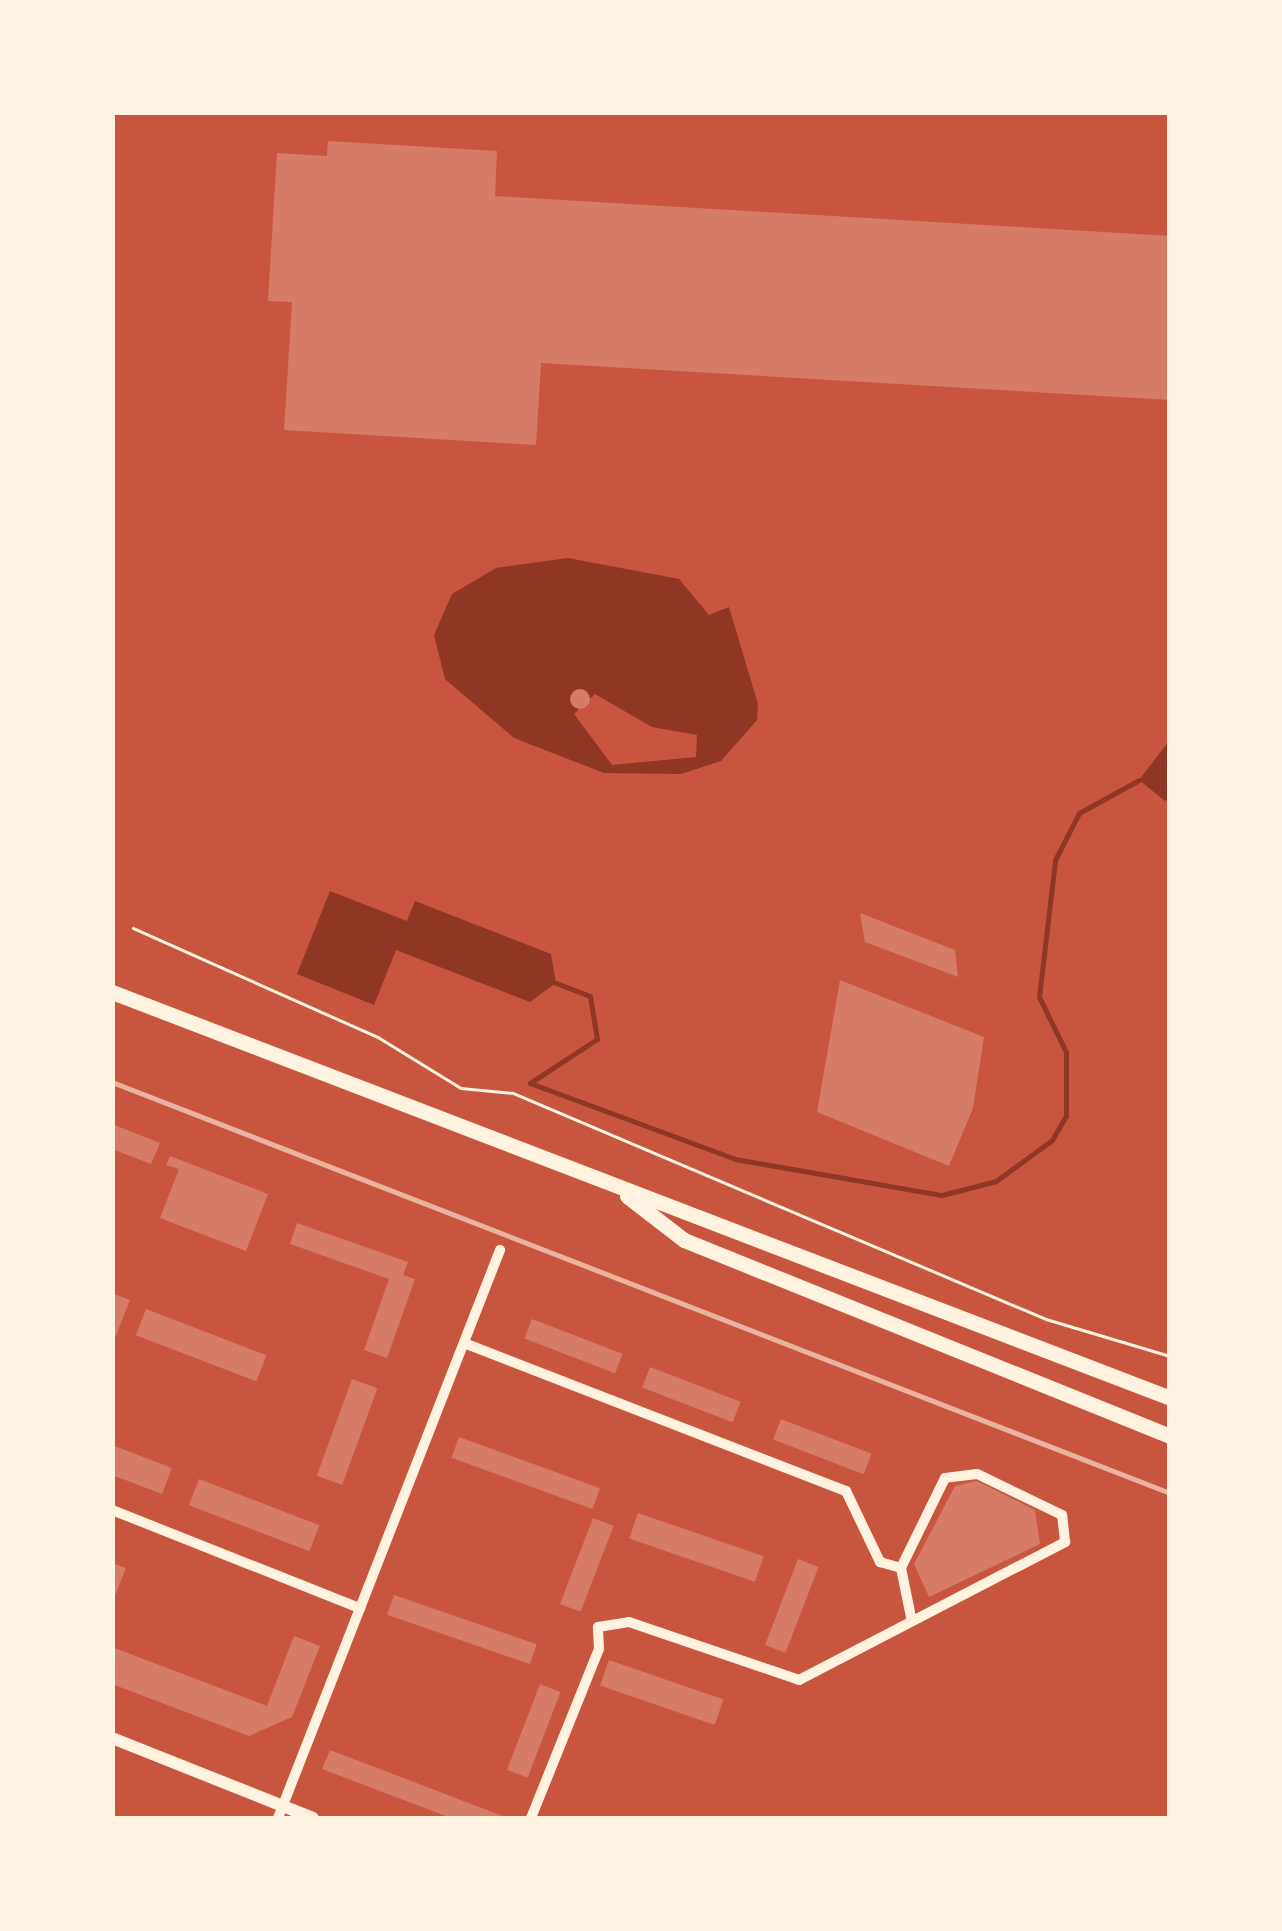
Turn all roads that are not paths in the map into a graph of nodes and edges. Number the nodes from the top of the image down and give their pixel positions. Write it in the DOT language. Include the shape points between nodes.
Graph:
graph roads {
  1 [pos="112,992"];
  2 [pos="612,1185"];
  3 [pos="500,1250"];
  4 [pos="464,1343"];
  5 [pos="1170,1398"];
  6 [pos="1170,1436"];
  7 [pos="112,1510"];
  8 [pos="900,1568"];
  9 [pos="360,1608"];
  10 [pos="911,1617"];
  11 [pos="112,1738"];
  12 [pos="280,1812"];
  13 [pos="313,1818"];
  14 [pos="531,1818"];
  1 -- 2 [label="main road"];
  2 -- 5 [label="main road"];
  2 -- 6 [label="main road" via="684,1240"];
  3 -- 4 [label="street"];
  4 -- 8 [label="street" via="846,1491 880,1562"];
  4 -- 9 [label="street"];
  7 -- 9 [label="street"];
  8 -- 10 [label="street"];
  8 -- 10 [label="street" via="945,1478 977,1474 1062,1516 1064,1542"];
  9 -- 12 [label="street"];
  10 -- 14 [label="street" via="799,1680 628,1622 598,1626 598,1648"];
  11 -- 12 [label="street"];
  12 -- 13 [label="street"];
}
